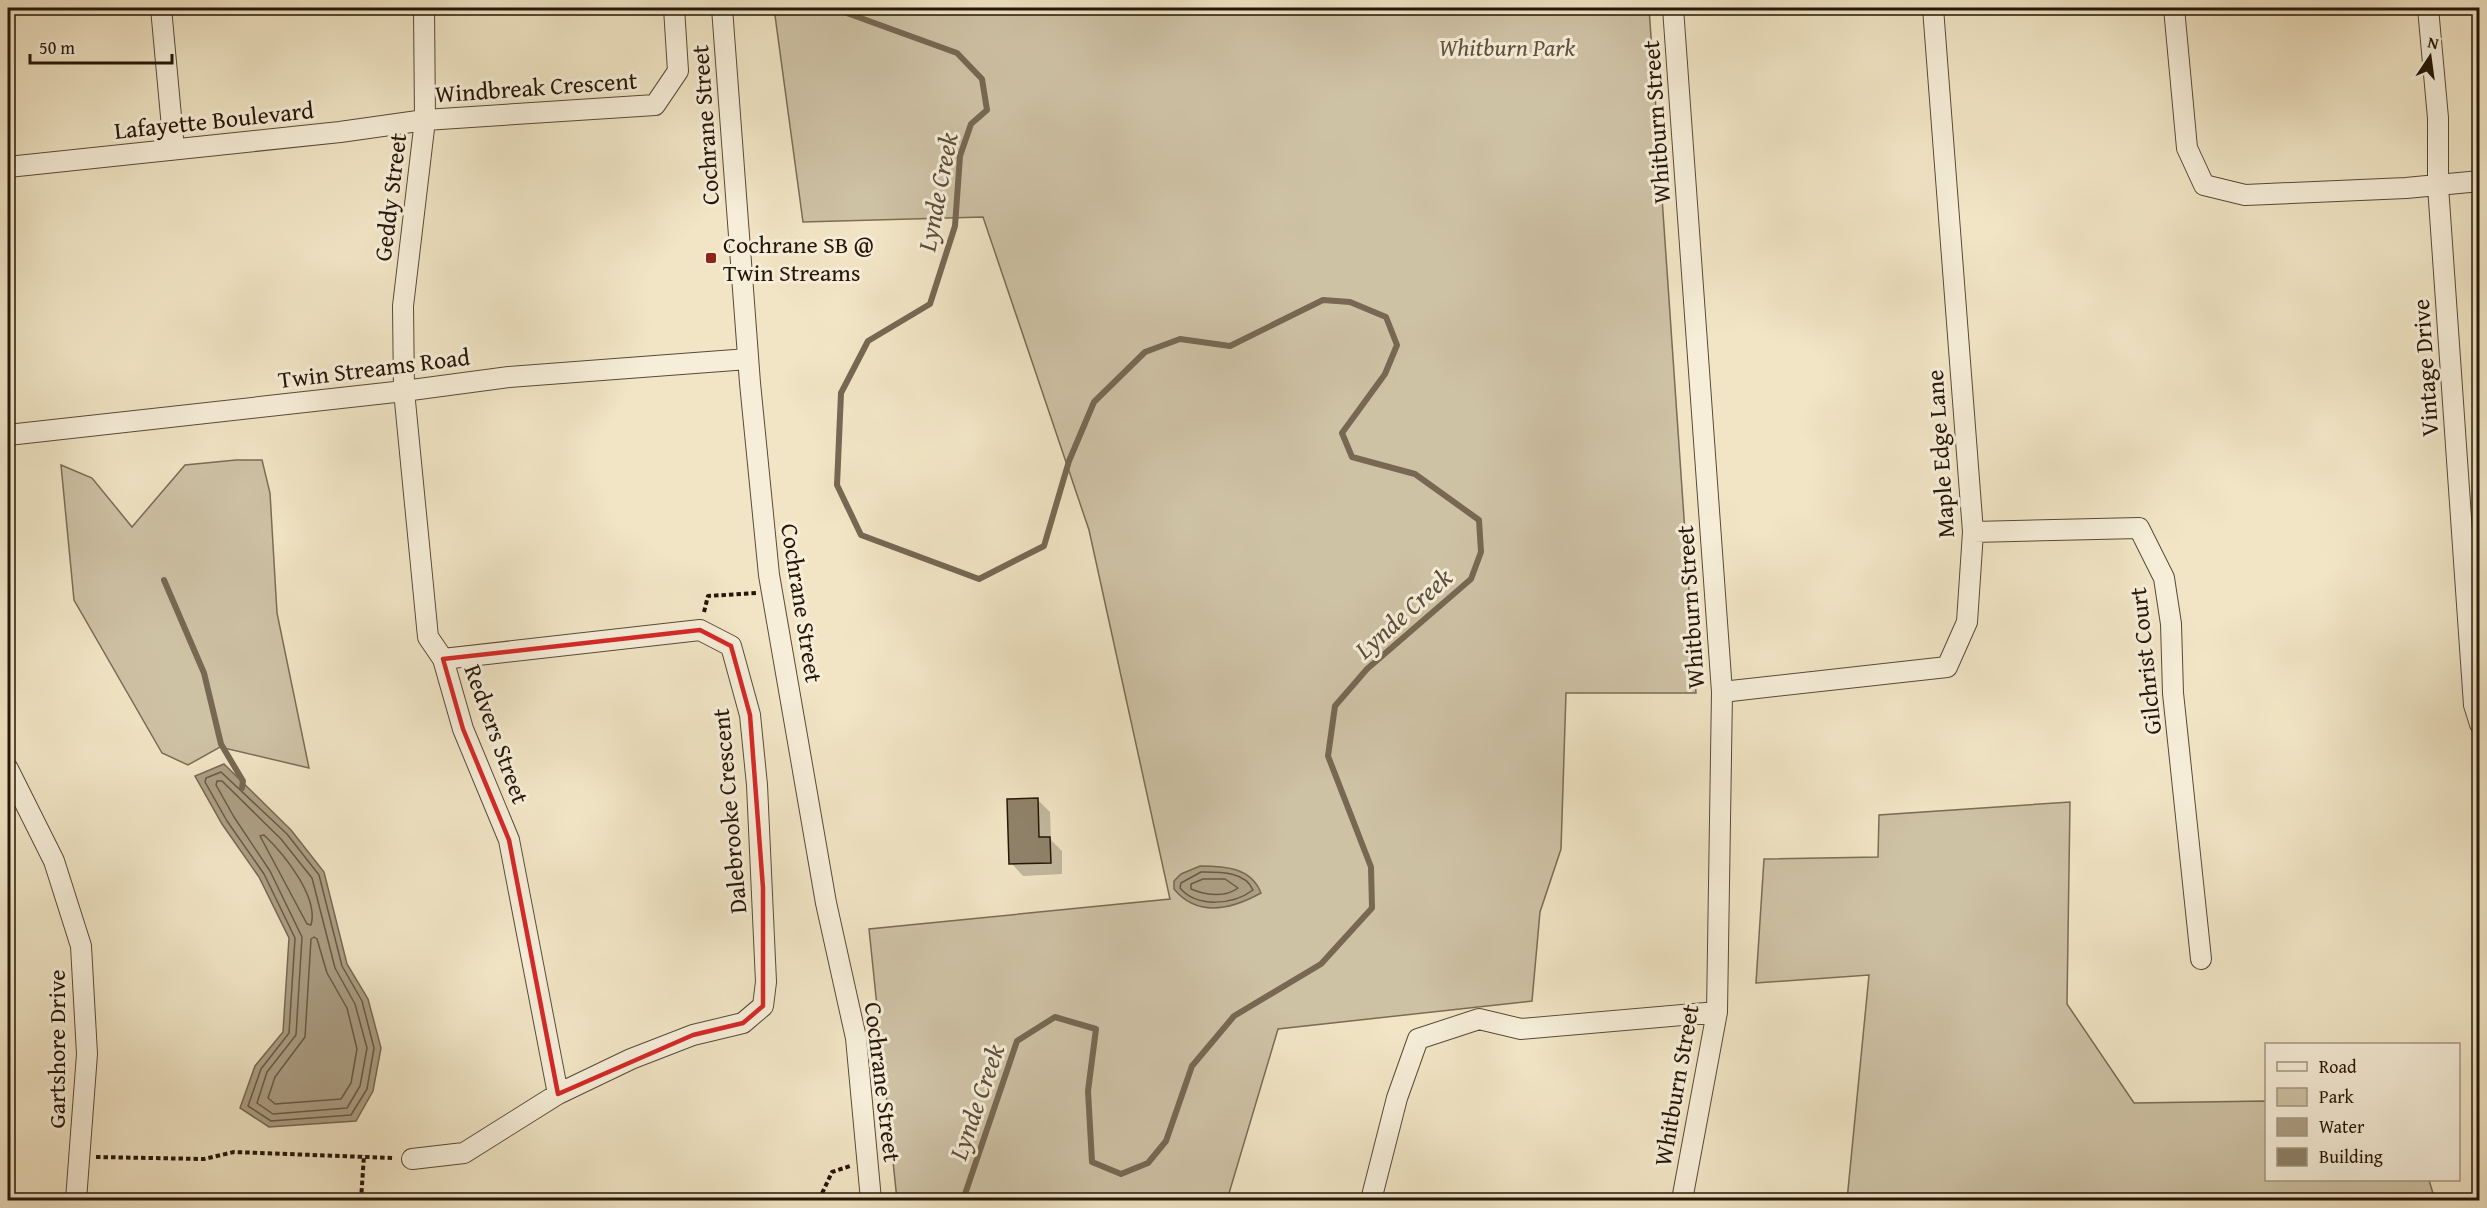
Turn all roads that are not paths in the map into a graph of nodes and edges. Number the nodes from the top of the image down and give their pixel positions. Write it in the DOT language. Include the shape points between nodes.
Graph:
graph roads {
  1 [pos="161,8"];
  2 [pos="424,8"];
  3 [pos="674,8"];
  4 [pos="722,8"];
  5 [pos="1674,8"];
  6 [pos="1933,8"];
  7 [pos="2174,8"];
  8 [pos="2428,8"];
  9 [pos="425,120"];
  10 [pos="174,149"];
  11 [pos="8,167"];
  12 [pos="2480,181"];
  13 [pos="2438,186"];
  14 [pos="748,359"];
  15 [pos="404,392"];
  16 [pos="8,435"];
  17 [pos="1973,532"];
  18 [pos="443,659"];
  19 [pos="1722,692"];
  20 [pos="2480,724"];
  21 [pos="8,769"];
  22 [pos="2201,959"];
  23 [pos="1717,1012"];
  24 [pos="558,1094"];
  25 [pos="412,1159"];
  26 [pos="76,1200"];
  27 [pos="871,1200"];
  28 [pos="1371,1200"];
  29 [pos="1682,1200"];
  1 -- 10 [label="street"];
  2 -- 9 [label="street, Geddy Street"];
  3 -- 9 [label="street, Windbreak Crescent" via="678,71 655,105"];
  4 -- 14 [label="street, Cochrane Street"];
  5 -- 19 [label="street, Whitburn Street"];
  6 -- 17 [label="street, Maple Edge Lane"];
  7 -- 13 [label="street" via="2187,148 2204,185 2245,195"];
  8 -- 13 [label="street, Vintage Drive" via="2438,118"];
  9 -- 10 [label="street, Lafayette Boulevard"];
  9 -- 15 [label="street, Geddy Street" via="403,306"];
  10 -- 11 [label="street, Lafayette Boulevard"];
  12 -- 13 [label="street"];
  13 -- 20 [label="street, Vintage Drive" via="2474,705"];
  14 -- 15 [label="street, Twin Streams Road" via="509,377"];
  14 -- 27 [label="street, Cochrane Street" via="773,592 826,903 856,1038"];
  15 -- 16 [label="street, Twin Streams Road"];
  15 -- 18 [label="street, Redvers Street" via="428,637"];
  17 -- 19 [label="street, Maple Edge Lane" via="1967,622 1947,667"];
  17 -- 22 [label="street, Gilchrist Court" via="2139,528 2164,578"];
  18 -- 24 [label="street, Redvers Street" via="463,729 509,840"];
  18 -- 24 [label="street, Dalebrooke Crescent" via="700,630 731,646 750,715 764,888 763,1006 743,1023 693,1035"];
  19 -- 23 [label="street, Whitburn Street"];
  21 -- 26 [label="street, Gartshore Drive" via="54,861 81,946 87,1054"];
  23 -- 28 [label="street" via="1521,1029 1479,1019 1418,1039 1397,1098"];
  23 -- 29 [label="street, Whitburn Street"];
  24 -- 25 [label="street, Dalebrooke Crescent" via="464,1154"];
}
